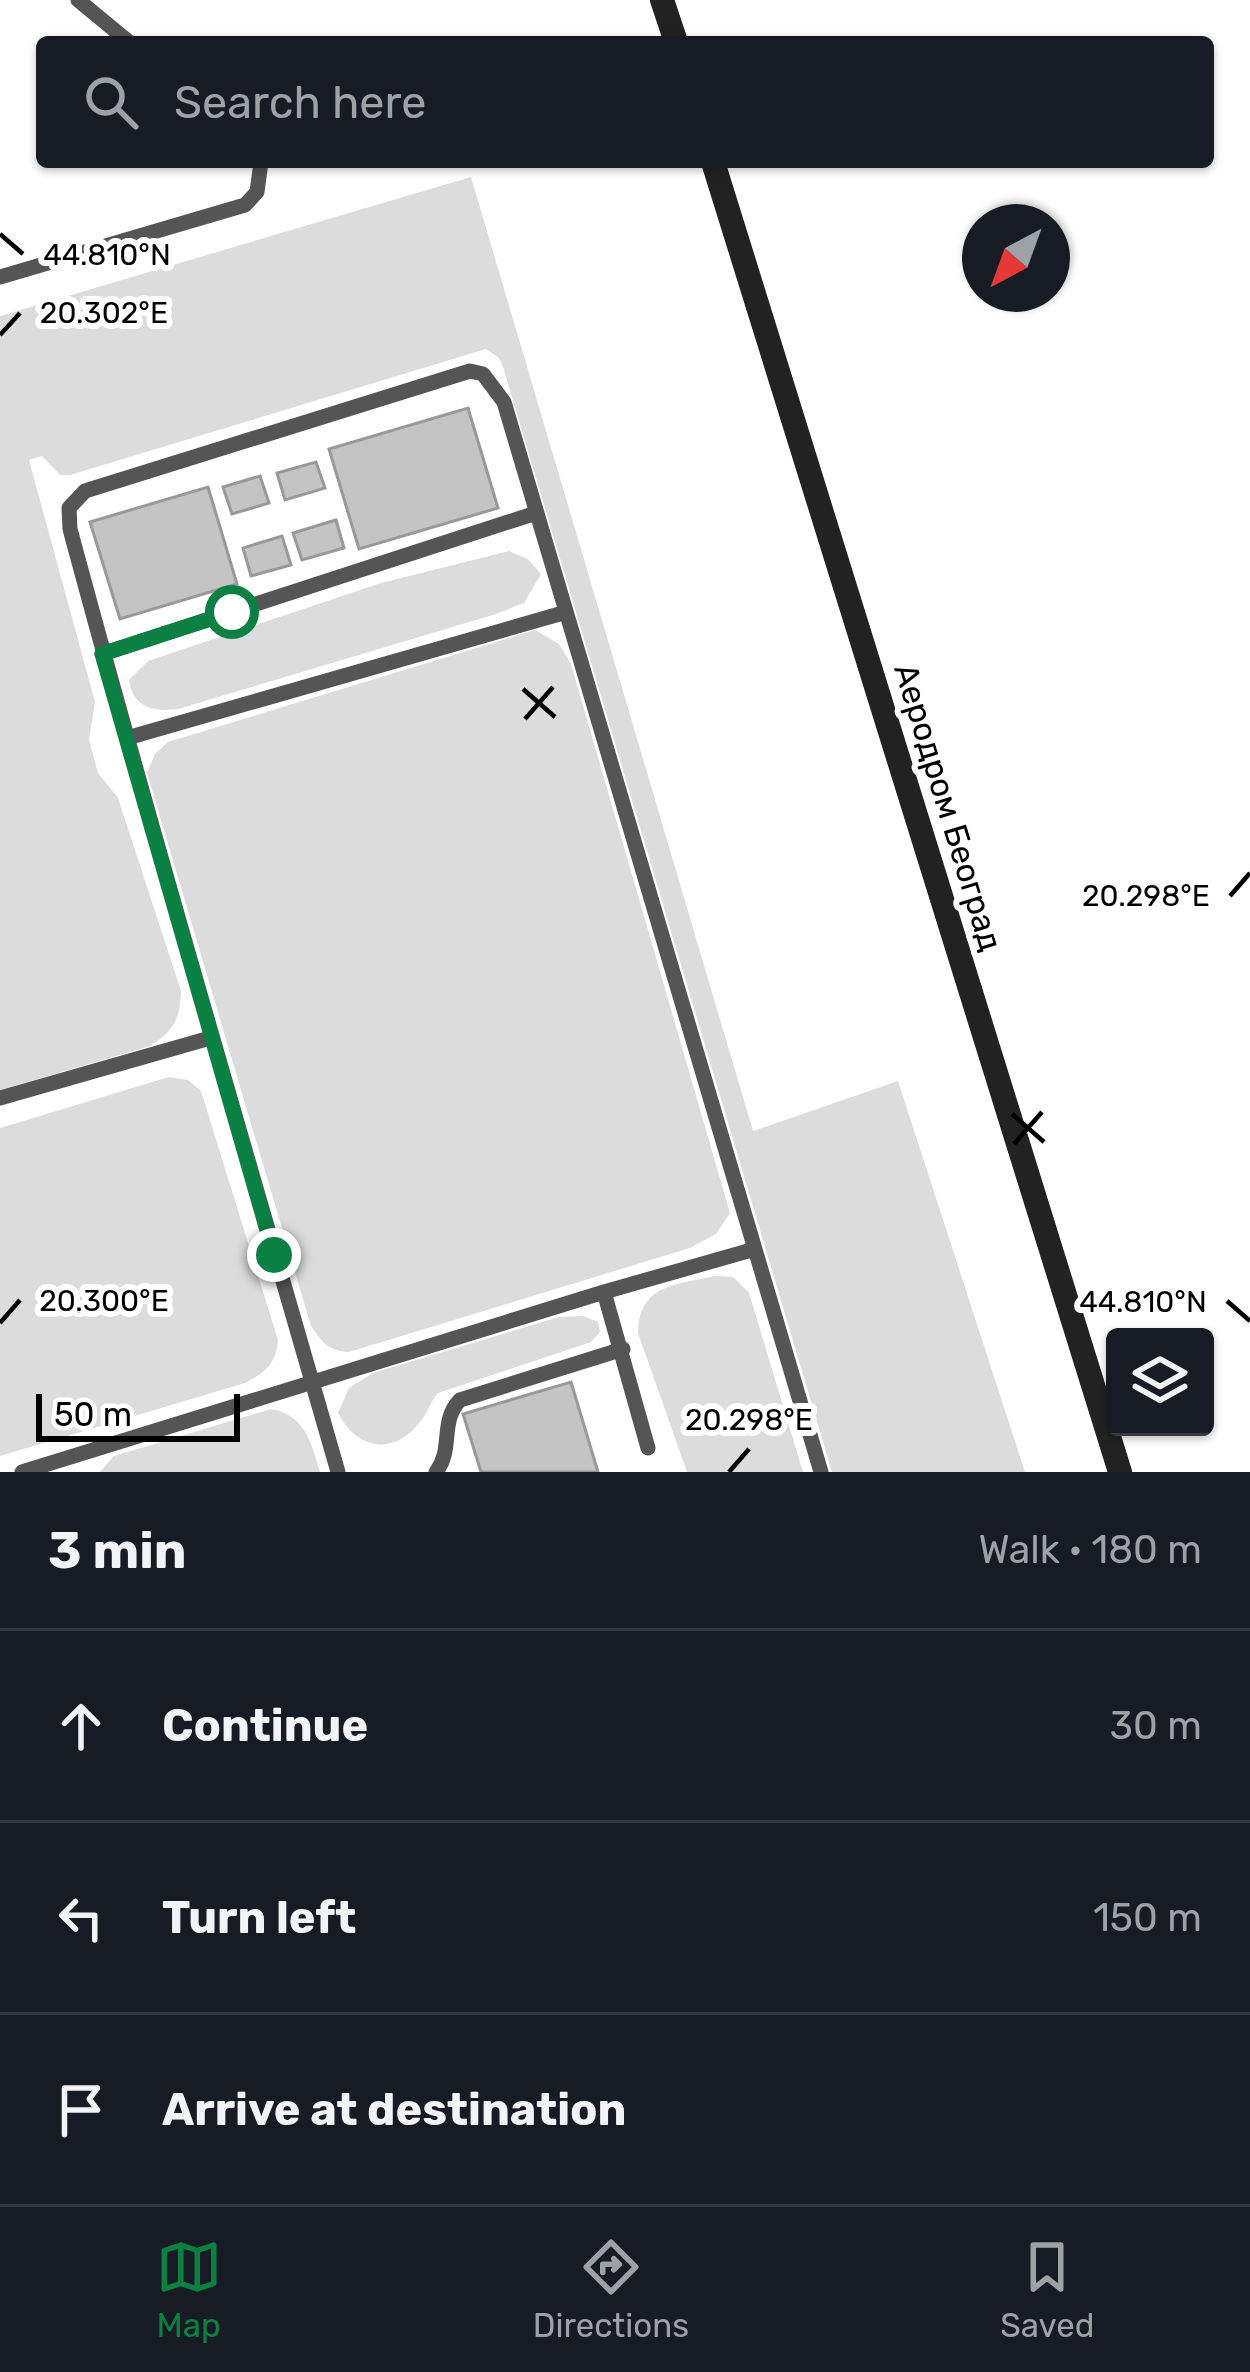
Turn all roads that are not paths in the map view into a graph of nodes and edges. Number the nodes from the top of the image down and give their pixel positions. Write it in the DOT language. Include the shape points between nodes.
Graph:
graph roads {
  1 [pos="78,0"];
  2 [pos="662,0"];
  3 [pos="122,36"];
  4 [pos="674,36"];
  5 [pos="260,168"];
  6 [pos="715,168"];
  7 [pos="0,277"];
  8 [pos="536,513"];
  9 [pos="563,613"];
  10 [pos="102,654"];
  11 [pos="128,738"];
  12 [pos="210,1039"];
  13 [pos="0,1098"];
  14 [pos="755,1250"];
  15 [pos="604,1292"];
  16 [pos="622,1349"];
  17 [pos="313,1384"];
  18 [pos="648,1448"];
  19 [pos="76,1465"];
  20 [pos="22,1472"];
  21 [pos="338,1472"];
  22 [pos="436,1472"];
  23 [pos="821,1472"];
  24 [pos="1120,1472"];
  1 -- 3 [label="lane"];
  2 -- 4 [label="street"];
  5 -- 7 [label="lane" via="257,192 245,205"];
  6 -- 24 [label="street, Аеродром Београд"];
  8 -- 9 [label="lane"];
  8 -- 10 [label="lane"];
  8 -- 10 [label="lane" via="504,402 470,370 85,491 70,508 70,530"];
  9 -- 11 [label="lane"];
  9 -- 14 [label="lane"];
  10 -- 11 [label="lane"];
  11 -- 12 [label="lane"];
  12 -- 13 [label="lane"];
  12 -- 17 [label="lane"];
  14 -- 15 [label="lane"];
  14 -- 23 [label="lane"];
  15 -- 16 [label="lane"];
  15 -- 17 [label="lane"];
  16 -- 18 [label="lane"];
  16 -- 22 [label="lane" via="460,1400"];
  17 -- 19 [label="lane"];
  17 -- 21 [label="lane"];
  19 -- 20 [label="lane"];
}
